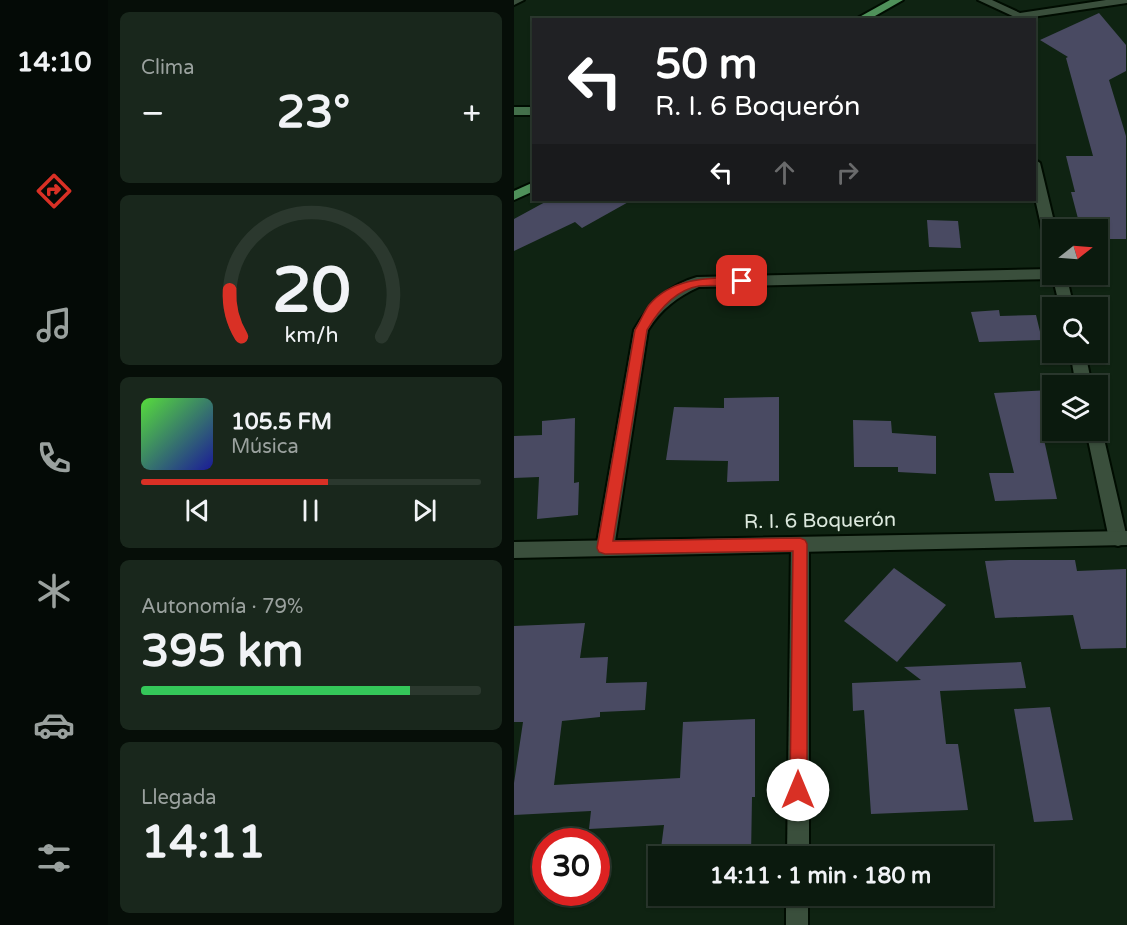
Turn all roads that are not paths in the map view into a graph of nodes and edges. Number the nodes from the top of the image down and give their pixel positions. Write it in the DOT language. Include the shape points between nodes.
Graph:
graph roads {
  1 [pos="519,0"];
  2 [pos="898,0"];
  3 [pos="983,0"];
  4 [pos="1125,0"];
  5 [pos="514,2"];
  6 [pos="863,18"];
  7 [pos="514,111"];
  8 [pos="532,111"];
  9 [pos="1036,172"];
  10 [pos="532,187"];
  11 [pos="514,196"];
  12 [pos="1047,219"];
  13 [pos="1042,274"];
  14 [pos="1097,441"];
  15 [pos="1122,538"];
  16 [pos="800,544"];
  17 [pos="605,548"];
  18 [pos="514,550"];
  19 [pos="798,846"];
  20 [pos="797,906"];
  21 [pos="797,925"];
  1 -- 5 [label="street"];
  2 -- 6 [label="main road"];
  3 -- 4 [label="street" via="1019,16"];
  7 -- 8 [label="main road"];
  9 -- 12 [label="street"];
  10 -- 11 [label="main road"];
  13 -- 17 [label="street" via="697,282 676,291 654,308 641,330"];
  14 -- 15 [label="street"];
  15 -- 16 [label="street, R. I. 6 Boquerón"];
  16 -- 17 [label="street, R. I. 6 Boquerón"];
  16 -- 19 [label="street"];
  17 -- 18 [label="street, R. I. 6 Boquerón"];
  20 -- 21 [label="street"];
}
